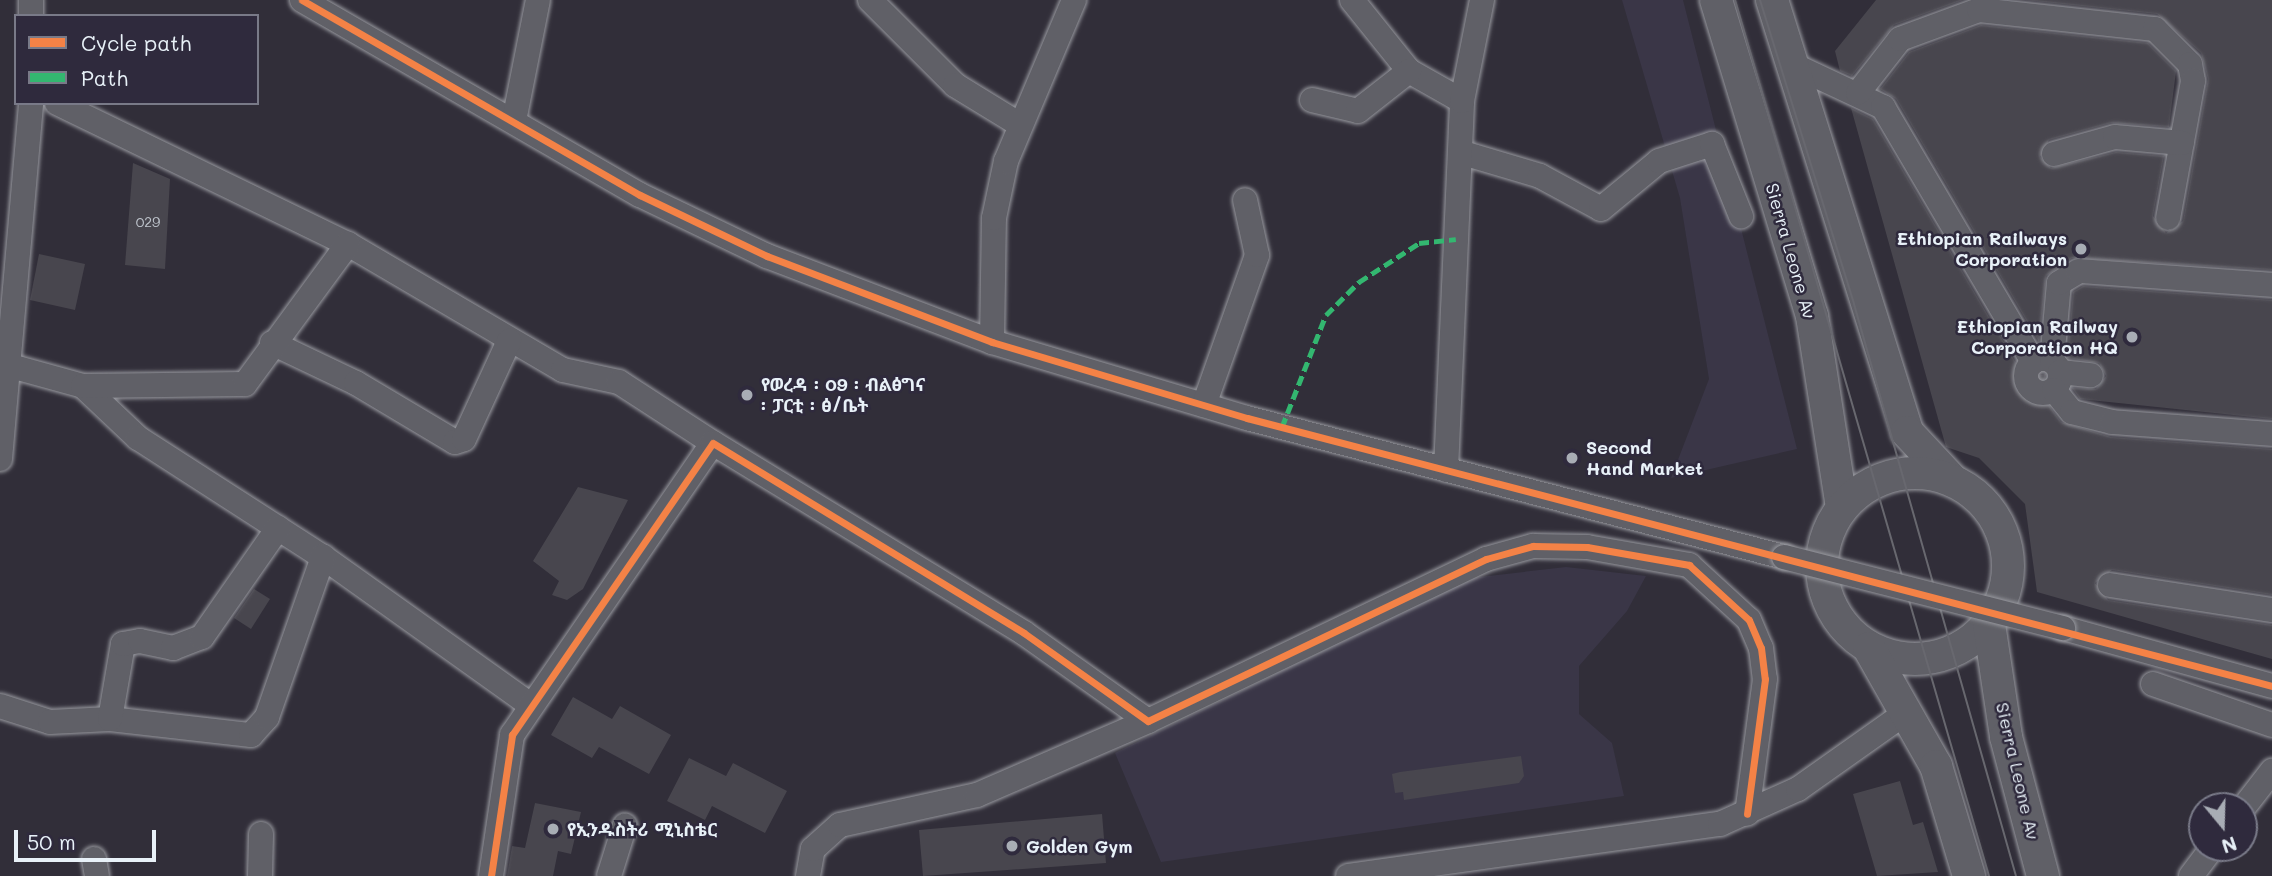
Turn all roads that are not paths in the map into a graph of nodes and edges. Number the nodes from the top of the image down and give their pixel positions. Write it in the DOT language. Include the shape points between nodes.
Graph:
graph roads {
  1 [pos="302,0"];
  2 [pos="538,0"];
  3 [pos="870,0"];
  4 [pos="1074,0"];
  5 [pos="1352,0"];
  6 [pos="1482,0"];
  7 [pos="1716,0"];
  8 [pos="1772,0"];
  9 [pos="894,10"];
  10 [pos="1791,64"];
  11 [pos="1409,71"];
  12 [pos="1858,93"];
  13 [pos="1312,100"];
  14 [pos="1462,101"];
  15 [pos="31,105"];
  16 [pos="61,105"];
  17 [pos="514,121"];
  18 [pos="1017,123"];
  19 [pos="2182,144"];
  20 [pos="1463,153"];
  21 [pos="2054,154"];
  22 [pos="1245,200"];
  23 [pos="1741,216"];
  24 [pos="2168,218"];
  25 [pos="11,225"];
  26 [pos="348,244"];
  27 [pos="2272,285"];
  28 [pos="509,341"];
  29 [pos="992,342"];
  30 [pos="272,343"];
  31 [pos="6,353"];
  32 [pos="2050,371"];
  33 [pos="2091,374"];
  34 [pos="83,386"];
  35 [pos="1204,405"];
  36 [pos="2272,434"];
  37 [pos="713,443"];
  38 [pos="0,459"];
  39 [pos="1446,470"];
  40 [pos="1951,479"];
  41 [pos="1842,507"];
  42 [pos="278,528"];
  43 [pos="323,557"];
  44 [pos="2110,585"];
  45 [pos="2272,610"];
  46 [pos="1989,624"];
  47 [pos="1869,648"];
  48 [pos="2153,684"];
  49 [pos="2272,686"];
  50 [pos="529,704"];
  51 [pos="0,706"];
  52 [pos="1908,710"];
  53 [pos="110,719"];
  54 [pos="1148,721"];
  55 [pos="2272,725"];
  56 [pos="2272,771"];
  57 [pos="2256,792"];
  58 [pos="1747,814"];
  59 [pos="625,825"];
  60 [pos="261,834"];
  61 [pos="2202,862"];
  62 [pos="1547,864"];
  63 [pos="260,876"];
  64 [pos="491,876"];
  65 [pos="609,876"];
  66 [pos="808,876"];
  67 [pos="1348,876"];
  68 [pos="1969,876"];
  69 [pos="2043,876"];
  70 [pos="2191,876"];
  1 -- 17 [label="street"];
  2 -- 17 [label="street"];
  3 -- 9 [label="street"];
  4 -- 18 [label="street"];
  5 -- 11 [label="street"];
  6 -- 14 [label="street"];
  7 -- 41 [label="main road, Sierra Leone Av" via="1812,316"];
  8 -- 10 [label="main road"];
  9 -- 18 [label="street" via="955,85"];
  10 -- 12 [label="street"];
  10 -- 40 [label="main road" via="1907,432"];
  11 -- 13 [label="street" via="1358,111"];
  11 -- 14 [label="street"];
  12 -- 19 [label="street" via="1900,39 1979,10 2155,29 2190,64 2193,81"];
  12 -- 32 [label="street" via="1883,107"];
  14 -- 20 [label="street"];
  15 -- 25 [label="street"];
  16 -- 26 [label="street"];
  17 -- 29 [label="street" via="640,195 744,246"];
  18 -- 29 [label="street" via="993,218"];
  19 -- 21 [label="street" via="2115,137"];
  19 -- 24 [label="street"];
  20 -- 23 [label="street" via="1528,171 1601,209 1659,161 1712,144"];
  20 -- 39 [label="street"];
  22 -- 35 [label="street" via="1257,255"];
  25 -- 31 [label="street"];
  26 -- 28 [label="street"];
  26 -- 30 [label="street"];
  27 -- 32 [label="street" via="2079,271 2059,283"];
  28 -- 30 [label="street" via="464,439 455,442 356,383"];
  28 -- 37 [label="street" via="563,370 619,382"];
  29 -- 35 [label="street"];
  30 -- 34 [label="street" via="245,384"];
  31 -- 34 [label="street"];
  31 -- 38 [label="street"];
  32 -- 33 [label="street"];
  32 -- 36 [label="street" via="2072,412 2112,422"];
  34 -- 42 [label="street" via="138,438"];
  35 -- 39 [label="street"];
  37 -- 50 [label="street"];
  37 -- 54 [label="street" via="1033,639"];
  39 -- 49 [label="street, bridge"];
  40 -- 41 [label="main road" via="1892,475"];
  40 -- 46 [label="main road" via="1986,507 2009,559 2005,593"];
  41 -- 47 [label="main road" via="1823,543 1822,584 1838,621"];
  42 -- 43 [label="street"];
  42 -- 53 [label="street" via="202,637 173,648 123,644"];
  43 -- 50 [label="street"];
  43 -- 53 [label="street" via="260,730 251,735"];
  44 -- 45 [label="street"];
  46 -- 47 [label="main road" via="1964,646 1933,658 1900,659"];
  46 -- 69 [label="main road, Sierra Leone Av" via="2006,737"];
  47 -- 52 [label="main road"];
  48 -- 55 [label="street"];
  50 -- 64 [label="street" via="507,752"];
  51 -- 53 [label="street" via="50,722"];
  52 -- 58 [label="street" via="1798,789"];
  52 -- 68 [label="main road" via="1936,766"];
  54 -- 58 [label="street" via="1486,559 1534,547 1587,547 1689,565 1749,620 1765,679"];
  54 -- 66 [label="street" via="977,795 840,825 814,849"];
  56 -- 57 [label="street"];
  58 -- 62 [label="street"];
  59 -- 65 [label="street"];
  60 -- 63 [label="street"];
  61 -- 70 [label="street"];
  62 -- 67 [label="street"];
}
